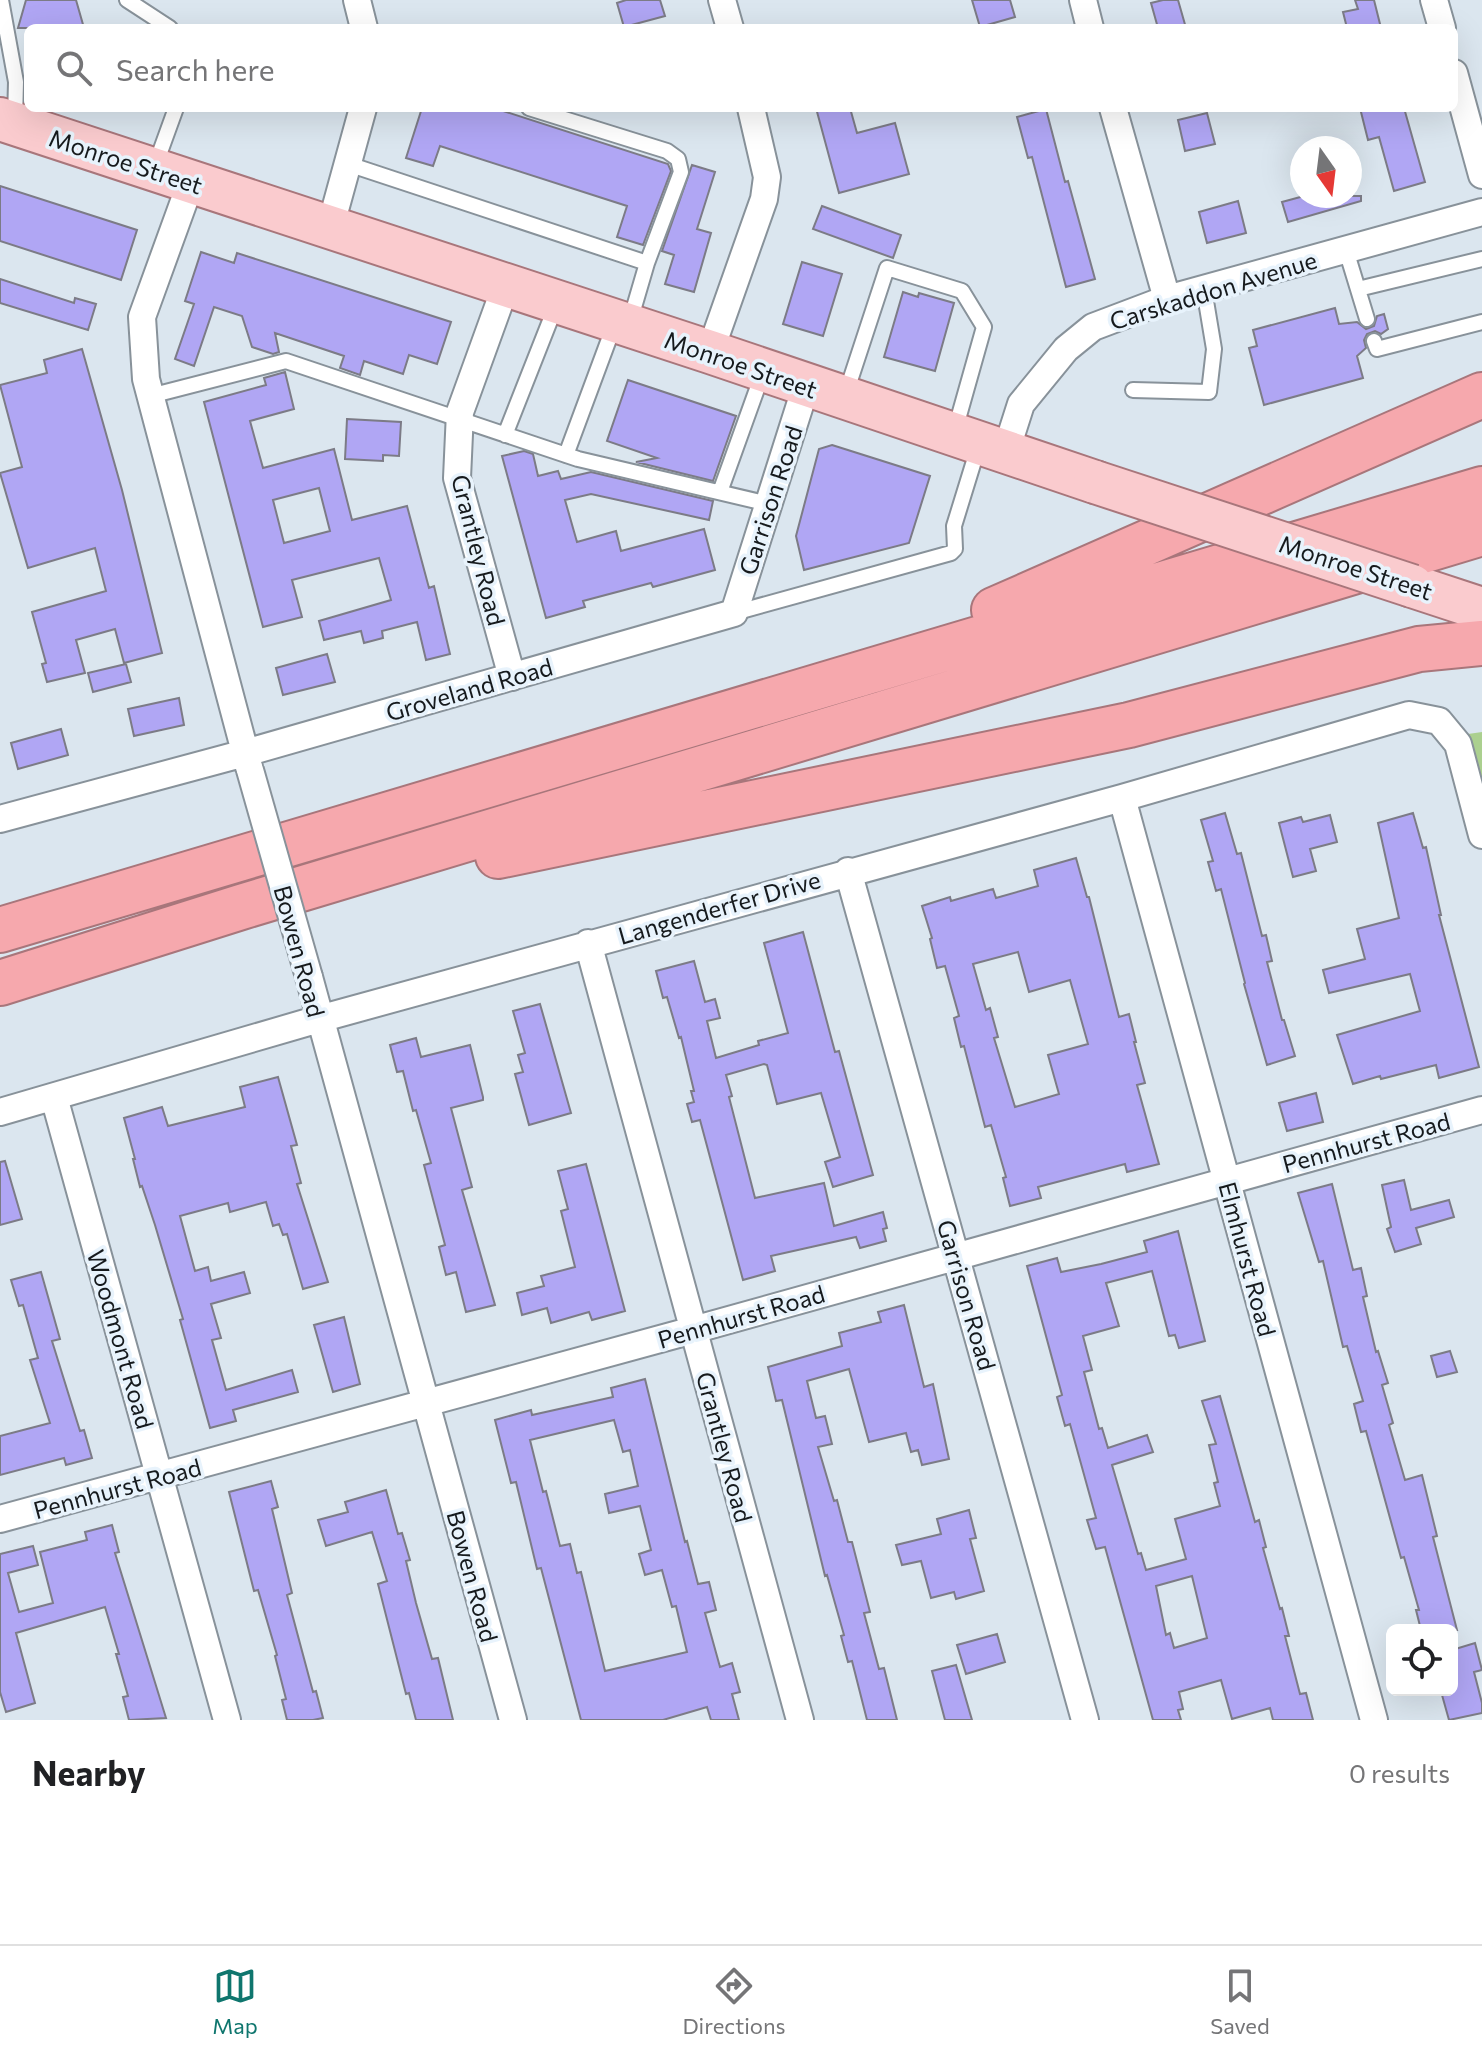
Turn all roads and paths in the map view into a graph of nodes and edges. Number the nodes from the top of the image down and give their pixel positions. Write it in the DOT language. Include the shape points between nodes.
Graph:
graph roads {
  1 [pos="1,0"];
  2 [pos="127,0"];
  3 [pos="357,0"];
  4 [pos="722,0"];
  5 [pos="1083,0"];
  6 [pos="1434,0"];
  7 [pos="164,24"];
  8 [pos="363,24"];
  9 [pos="729,24"];
  10 [pos="1089,24"];
  11 [pos="1441,24"];
  12 [pos="1458,88"];
  13 [pos="176,112"];
  14 [pos="362,112"];
  15 [pos="542,112"];
  16 [pos="752,112"];
  17 [pos="1114,112"];
  18 [pos="7,122"];
  19 [pos="348,164"];
  20 [pos="1482,175"];
  21 [pos="173,176"];
  22 [pos="1482,212"];
  23 [pos="330,228"];
  24 [pos="1346,250"];
  25 [pos="1482,259"];
  26 [pos="647,263"];
  27 [pos="506,285"];
  28 [pos="1204,289"];
  29 [pos="1358,289"];
  30 [pos="1167,299"];
  31 [pos="558,303"];
  32 [pos="1367,319"];
  33 [pos="1482,322"];
  34 [pos="622,324"];
  35 [pos="1374,341"];
  36 [pos="710,352"];
  37 [pos="757,390"];
  38 [pos="1133,390"];
  39 [pos="826,392"];
  40 [pos="1482,395"];
  41 [pos="150,396"];
  42 [pos="459,420"];
  43 [pos="505,435"];
  44 [pos="980,442"];
  45 [pos="566,455"];
  46 [pos="1482,489"];
  47 [pos="720,492"];
  48 [pos="769,504"];
  49 [pos="1482,533"];
  50 [pos="1482,609"];
  51 [pos="734,613"];
  52 [pos="1482,643"];
  53 [pos="512,677"];
  54 [pos="247,762"];
  55 [pos="516,777"];
  56 [pos="1122,798"];
  57 [pos="0,819"];
  58 [pos="1482,835"];
  59 [pos="848,871"];
  60 [pos="0,930"];
  61 [pos="588,943"];
  62 [pos="0,983"];
  63 [pos="0,1000"];
  64 [pos="319,1019"];
  65 [pos="54,1097"];
  66 [pos="1482,1110"];
  67 [pos="0,1112"];
  68 [pos="1226,1180"];
  69 [pos="955,1255"];
  70 [pos="693,1330"];
  71 [pos="424,1402"];
  72 [pos="159,1477"];
  73 [pos="0,1519"];
  74 [pos="227,1720"];
  75 [pos="513,1720"];
  76 [pos="800,1720"];
  77 [pos="1085,1720"];
  78 [pos="1374,1720"];
  1 -- 18 [label="lane" via="16,82"];
  2 -- 7 [label="lane"];
  3 -- 8 [label="street"];
  4 -- 9 [label="street"];
  5 -- 10 [label="street"];
  6 -- 11 [label="street"];
  12 -- 20 [label="street"];
  13 -- 21 [label="lane"];
  14 -- 19 [label="street"];
  15 -- 26 [label="lane" via="678,159 681,172"];
  16 -- 36 [label="street" via="767,177 764,199"];
  17 -- 30 [label="street"];
  18 -- 21 [label="main road, Monroe Street"];
  19 -- 23 [label="street"];
  19 -- 26 [label="lane"];
  21 -- 23 [label="main road, Monroe Street"];
  21 -- 41 [label="street, Bowen Road" via="142,317"];
  22 -- 24 [label="street, Carskaddon Avenue"];
  23 -- 27 [label="main road, Monroe Street"];
  24 -- 28 [label="street, Carskaddon Avenue"];
  24 -- 29 [label="lane"];
  25 -- 29 [label="lane"];
  26 -- 34 [label="lane"];
  27 -- 31 [label="main road, Monroe Street"];
  27 -- 42 [label="street, Grantley Road"];
  28 -- 30 [label="street, Carskaddon Avenue"];
  28 -- 38 [label="lane" via="1214,349 1209,392"];
  29 -- 32 [label="lane"];
  30 -- 44 [label="street, Carskaddon Avenue" via="1093,327"];
  31 -- 34 [label="main road, Monroe Street"];
  31 -- 43 [label="lane"];
  33 -- 35 [label="lane" via="1377,349"];
  34 -- 36 [label="main road, Monroe Street"];
  34 -- 45 [label="lane"];
  36 -- 37 [label="main road, Monroe Street"];
  37 -- 39 [label="main road, Monroe Street"];
  37 -- 47 [label="lane"];
  39 -- 44 [label="main road, Monroe Street"];
  39 -- 44 [label="lane" via="887,268 962,291 984,327"];
  39 -- 48 [label="street, Garrison Road"];
  40 -- 55 [label="highway" via="970,621"];
  41 -- 42 [label="lane" via="286,361"];
  41 -- 54 [label="street, Bowen Road"];
  42 -- 43 [label="lane"];
  42 -- 53 [label="street, Grantley Road" via="457,478"];
  43 -- 45 [label="lane"];
  44 -- 50 [label="main road, Monroe Street, bridge"];
  44 -- 51 [label="lane, Groveland Road" via="951,553"];
  45 -- 47 [label="lane"];
  46 -- 55 [label="highway"];
  47 -- 48 [label="lane"];
  48 -- 51 [label="street, Garrison Road"];
  49 -- 62 [label="highway"];
  51 -- 53 [label="street, Groveland Road"];
  52 -- 63 [label="highway" via="1419,649 1129,725 431,870"];
  53 -- 54 [label="street, Groveland Road"];
  54 -- 57 [label="street, Groveland Road"];
  54 -- 64 [label="street, Bowen Road, bridge"];
  55 -- 60 [label="highway"];
  56 -- 58 [label="street, Langenderfer Drive" via="1409,715 1439,721 1458,744"];
  56 -- 59 [label="street, Langenderfer Drive"];
  56 -- 68 [label="street, Elmhurst Road"];
  59 -- 61 [label="street, Langenderfer Drive"];
  59 -- 69 [label="street, Garrison Road"];
  61 -- 64 [label="street, Langenderfer Drive"];
  61 -- 70 [label="street, Grantley Road"];
  64 -- 65 [label="street, Langenderfer Drive"];
  64 -- 71 [label="street, Bowen Road"];
  65 -- 67 [label="street, Langenderfer Drive"];
  65 -- 72 [label="street, Woodmont Road"];
  66 -- 68 [label="street, Pennhurst Road"];
  68 -- 69 [label="street, Pennhurst Road"];
  68 -- 78 [label="street, Elmhurst Road"];
  69 -- 70 [label="street, Pennhurst Road"];
  69 -- 77 [label="street, Garrison Road"];
  70 -- 71 [label="street, Pennhurst Road"];
  70 -- 76 [label="street, Grantley Road"];
  71 -- 72 [label="street, Pennhurst Road"];
  71 -- 75 [label="street, Bowen Road"];
  72 -- 73 [label="street, Pennhurst Road"];
  72 -- 74 [label="street, Woodmont Road"];
}
